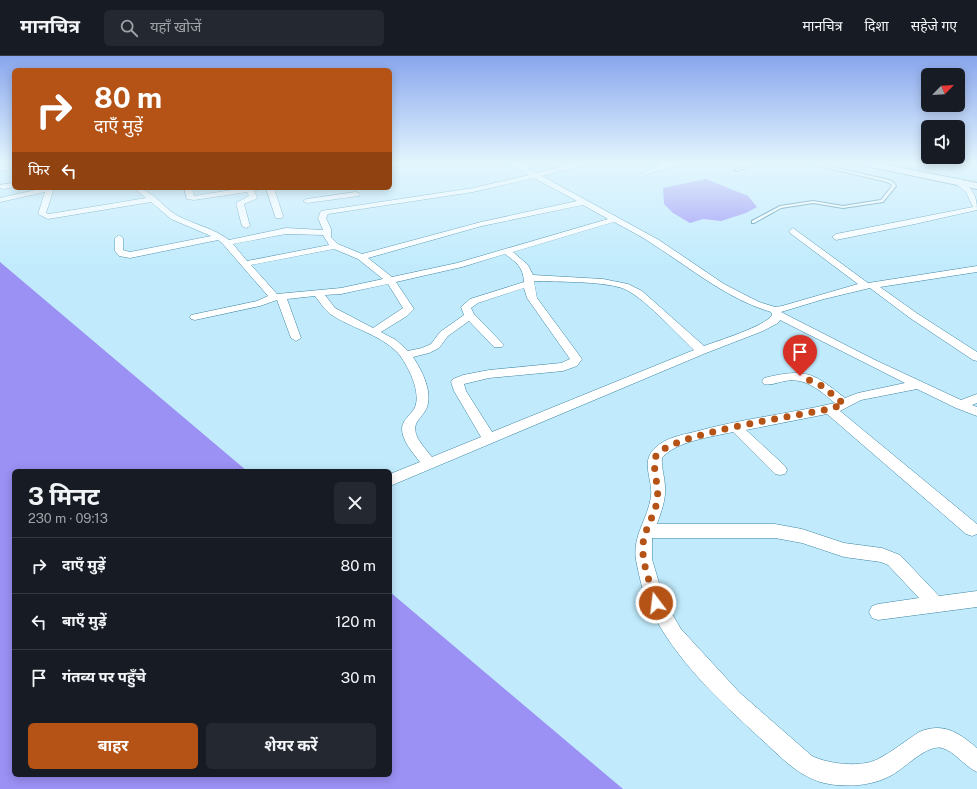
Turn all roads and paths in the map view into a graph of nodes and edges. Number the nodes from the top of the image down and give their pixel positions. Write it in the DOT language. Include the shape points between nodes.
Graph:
graph roads {
  1 [pos="47,198"];
  2 [pos="251,198"];
  3 [pos="273,198"];
  4 [pos="316,198"];
  5 [pos="359,198"];
  6 [pos="421,198"];
  7 [pos="577,198"];
  8 [pos="884,198"];
  9 [pos="972,198"];
  10 [pos="151,200"];
  11 [pos="307,200"];
  12 [pos="584,202"];
  13 [pos="366,207"];
  14 [pos="977,208"];
  15 [pos="279,216"];
  16 [pos="614,220"];
  17 [pos="753,222"];
  18 [pos="246,226"];
  19 [pos="793,231"];
  20 [pos="327,233"];
  21 [pos="836,237"];
  22 [pos="119,238"];
  23 [pos="222,240"];
  24 [pos="335,246"];
  25 [pos="508,252"];
  26 [pos="361,257"];
  27 [pos="244,264"];
  28 [pos="977,269"];
  29 [pos="390,280"];
  30 [pos="528,281"];
  31 [pos="870,286"];
  32 [pos="319,294"];
  33 [pos="277,296"];
  34 [pos="776,313"];
  35 [pos="470,316"];
  36 [pos="195,317"];
  37 [pos="373,333"];
  38 [pos="296,338"];
  39 [pos="498,345"];
  40 [pos="977,346"];
  41 [pos="965,348"];
  42 [pos="702,351"];
  43 [pos="406,355"];
  44 [pos="977,357"];
  45 [pos="768,380"];
  46 [pos="917,384"];
  47 [pos="977,398"];
  48 [pos="960,405"];
  49 [pos="837,407"];
  50 [pos="977,412"];
  51 [pos="735,427"];
  52 [pos="489,438"];
  53 [pos="429,463"];
  54 [pos="780,470"];
  55 [pos="392,479"];
  56 [pos="972,529"];
  57 [pos="647,530"];
  58 [pos="977,600"];
  59 [pos="936,605"];
  60 [pos="878,612"];
  61 [pos="977,761"];
  1 -- 10 [label="street" via="42,214 48,217"];
  2 -- 18 [label="street" via="240,203"];
  3 -- 15 [label="street"];
  4 -- 11 [label="street"];
  5 -- 13 [label="street"];
  6 -- 13 [label="street"];
  7 -- 12 [label="street"];
  8 -- 17 [label="lane" via="878,202 843,207 813,202 780,207"];
  9 -- 14 [label="street"];
  10 -- 23 [label="street" via="174,217"];
  12 -- 16 [label="street"];
  12 -- 26 [label="street" via="481,224"];
  13 -- 20 [label="street" via="324,213 322,218"];
  14 -- 21 [label="street"];
  16 -- 25 [label="street"];
  16 -- 34 [label="street" via="656,242 721,286"];
  19 -- 31 [label="street"];
  20 -- 23 [label="street" via="286,231"];
  20 -- 24 [label="street"];
  22 -- 23 [label="street" via="119,251 130,255"];
  23 -- 27 [label="street"];
  24 -- 26 [label="street"];
  24 -- 27 [label="street"];
  25 -- 29 [label="street"];
  25 -- 30 [label="street" via="525,268"];
  26 -- 29 [label="street"];
  27 -- 33 [label="street"];
  28 -- 31 [label="street"];
  29 -- 32 [label="street"];
  29 -- 37 [label="street" via="409,308 404,314"];
  30 -- 35 [label="street" via="474,301 466,307 466,312"];
  30 -- 42 [label="street" via="592,281 625,286 639,293"];
  30 -- 52 [label="street" via="532,298 576,359 563,367 460,379 457,382 460,391"];
  31 -- 34 [label="street" via="826,295"];
  31 -- 41 [label="street"];
  32 -- 33 [label="street"];
  32 -- 37 [label="street" via="334,312"];
  33 -- 36 [label="street" via="260,303"];
  33 -- 38 [label="street"];
  34 -- 42 [label="street" via="774,322 769,325"];
  34 -- 46 [label="street"];
  35 -- 39 [label="street"];
  35 -- 43 [label="street" via="444,334 435,346"];
  37 -- 43 [label="street" via="394,344"];
  40 -- 41 [label="street"];
  41 -- 44 [label="street"];
  42 -- 52 [label="street"];
  43 -- 53 [label="street" via="414,367 423,396 420,409 410,422 410,435"];
  45 -- 49 [label="street" via="800,376 822,386"];
  46 -- 48 [label="street"];
  46 -- 49 [label="street" via="858,397"];
  47 -- 48 [label="street"];
  48 -- 50 [label="street"];
  49 -- 51 [label="street"];
  49 -- 56 [label="street"];
  51 -- 54 [label="street"];
  51 -- 57 [label="street" via="678,441 660,451 655,457 654,465 658,496"];
  52 -- 53 [label="street"];
  53 -- 55 [label="street"];
  57 -- 59 [label="street" via="775,531 802,536 844,550 882,555 894,560"];
  57 -- 61 [label="street" via="643,547 644,559 656,603 663,618 688,651 733,700 804,764 820,771 837,774 867,774 884,768 926,739 942,737 956,744"];
  58 -- 59 [label="street"];
  59 -- 60 [label="street"];
}
